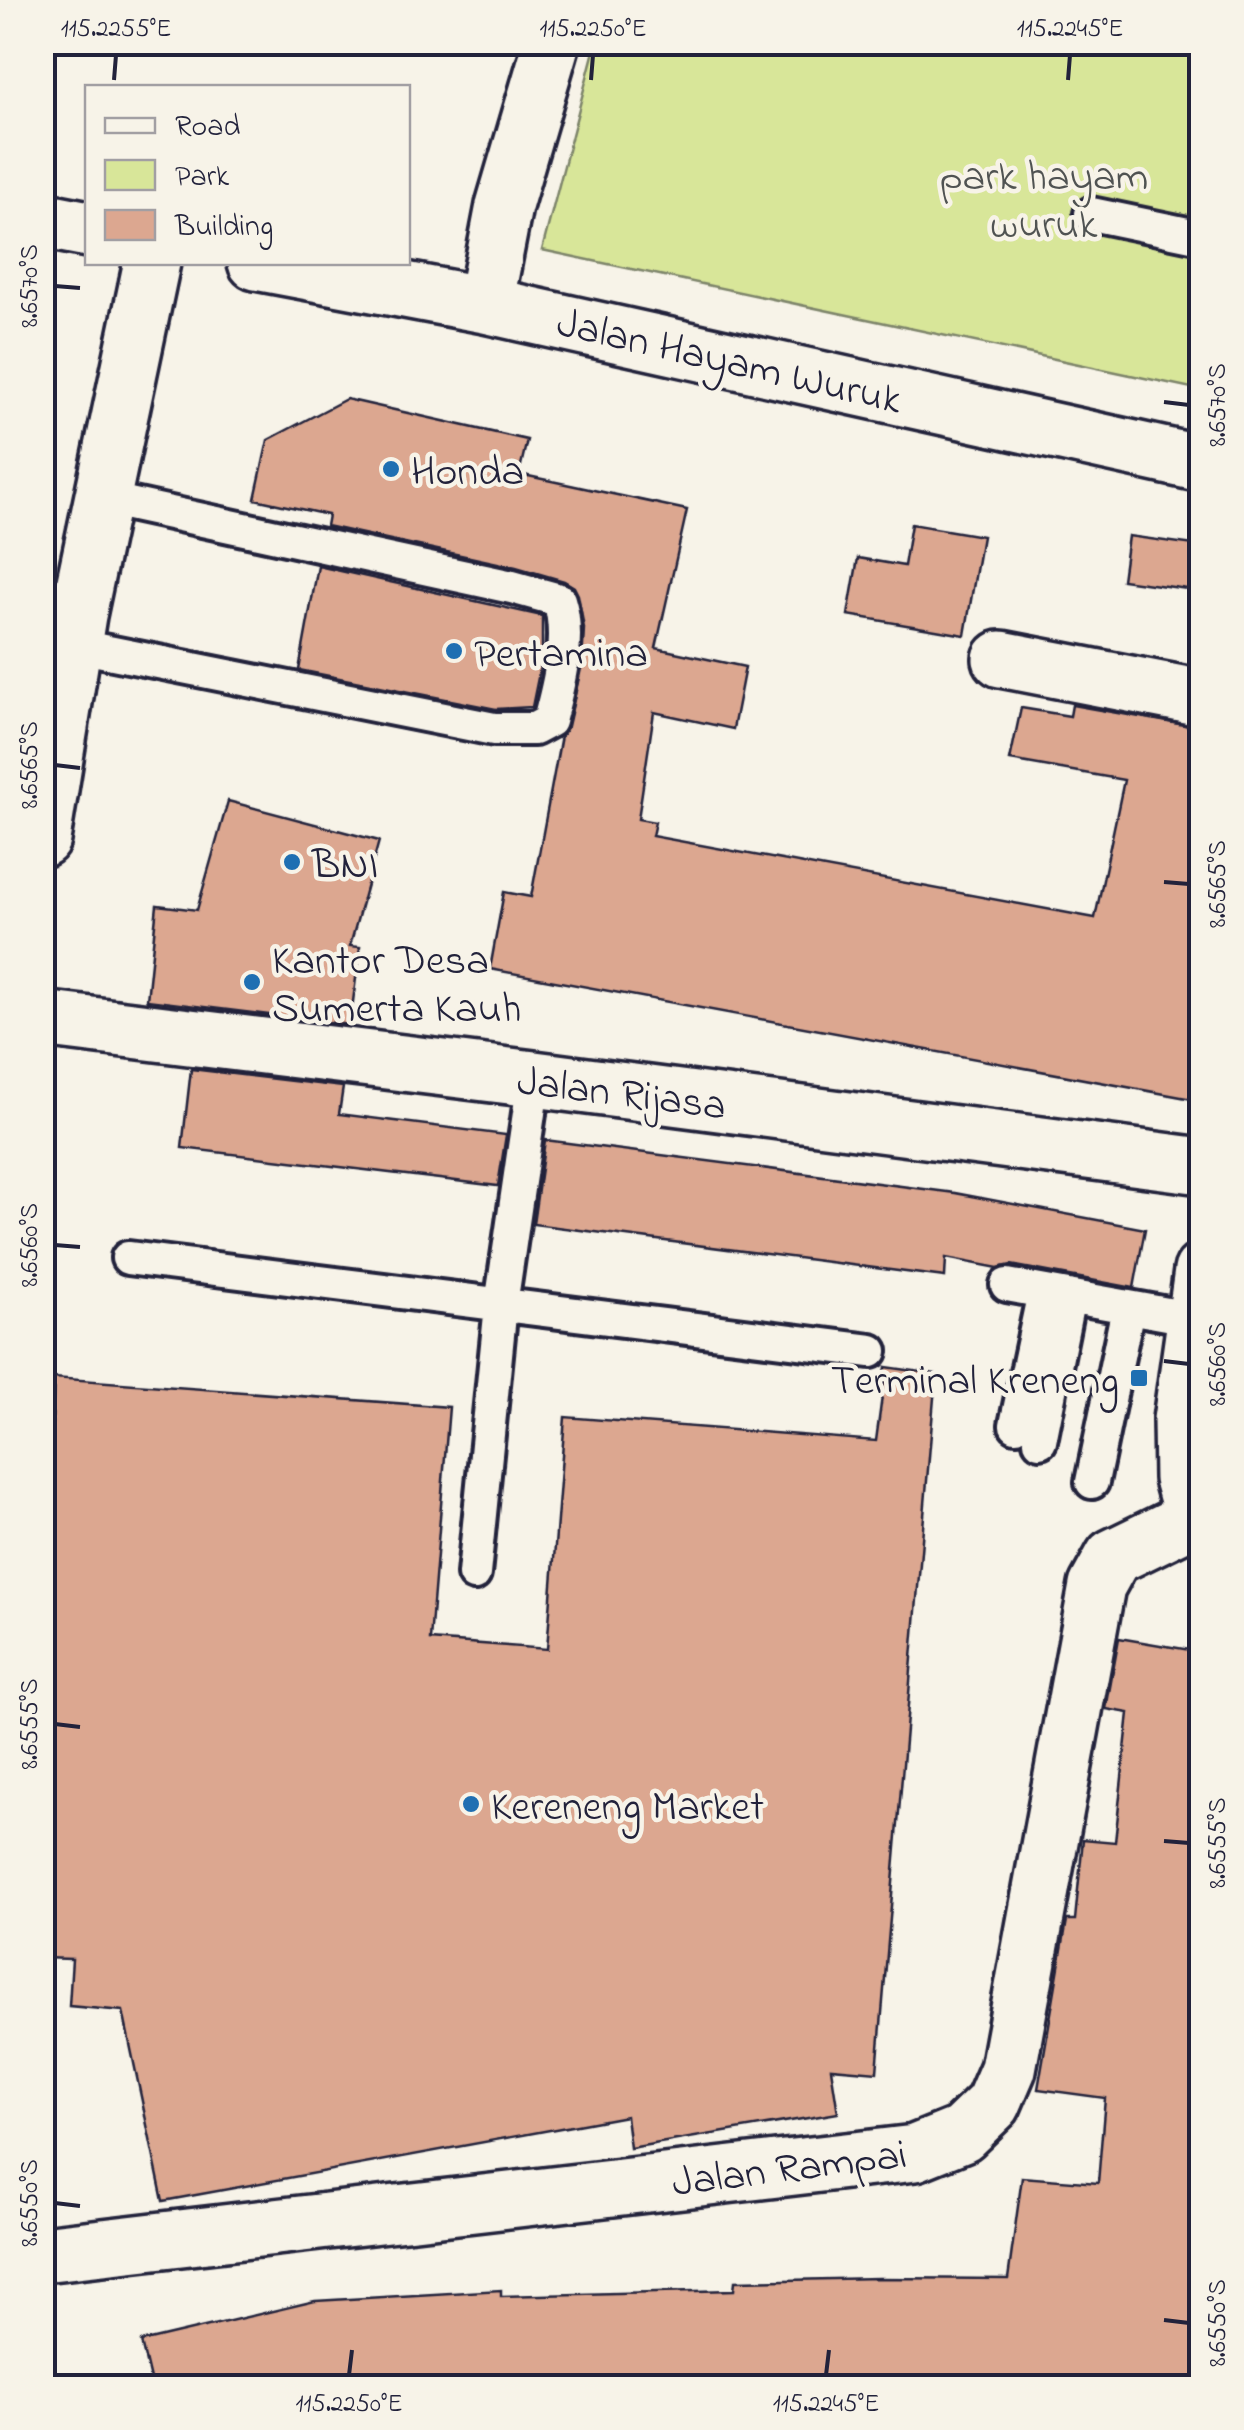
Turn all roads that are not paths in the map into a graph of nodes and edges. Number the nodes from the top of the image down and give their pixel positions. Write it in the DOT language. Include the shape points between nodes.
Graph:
graph roads {
  1 [pos="552,42"];
  2 [pos="1091,214"];
  3 [pos="42,220"];
  4 [pos="85,228"];
  5 [pos="1202,237"];
  6 [pos="151,265"];
  7 [pos="272,265"];
  8 [pos="485,305"];
  9 [pos="1202,464"];
  10 [pos="101,498"];
  11 [pos="73,645"];
  12 [pos="1001,660"];
  13 [pos="1202,698"];
  14 [pos="42,839"];
  15 [pos="42,1020"];
  16 [pos="534,1079"];
  17 [pos="1202,1166"];
  18 [pos="128,1258"];
  19 [pos="1007,1285"];
  20 [pos="1056,1294"];
  21 [pos="1198,1295"];
  22 [pos="501,1305"];
  23 [pos="1128,1308"];
  24 [pos="871,1352"];
  25 [pos="1028,1433"];
  26 [pos="1092,1482"];
  27 [pos="1197,1520"];
  28 [pos="474,1574"];
  29 [pos="42,2254"];
  1 -- 8 [label="street" via="504,206"];
  2 -- 5 [label="lane"];
  3 -- 4 [label="street"];
  6 -- 10 [label="street"];
  7 -- 8 [label="street, Jalan Hayam Wuruk"];
  8 -- 9 [label="street, Jalan Hayam Wuruk"];
  10 -- 11 [label="street"];
  10 -- 11 [label="lane" via="559,600 563,652 554,704 549,721 534,729 494,729"];
  11 -- 14 [label="street"];
  12 -- 13 [label="street"];
  15 -- 16 [label="street, Jalan Rijasa"];
  16 -- 17 [label="street, Jalan Rijasa"];
  16 -- 22 [label="lane"];
  18 -- 22 [label="lane"];
  19 -- 20 [label="lane"];
  20 -- 23 [label="lane"];
  20 -- 25 [label="lane"];
  21 -- 23 [label="lane"];
  21 -- 27 [label="street" via="1180,1420 1182,1478"];
  22 -- 24 [label="lane"];
  22 -- 28 [label="lane"];
  23 -- 26 [label="lane"];
  27 -- 29 [label="street, Jalan Rampai" via="1113,1557 1097,1586 1008,2069 993,2104 962,2134 915,2153"];
}
